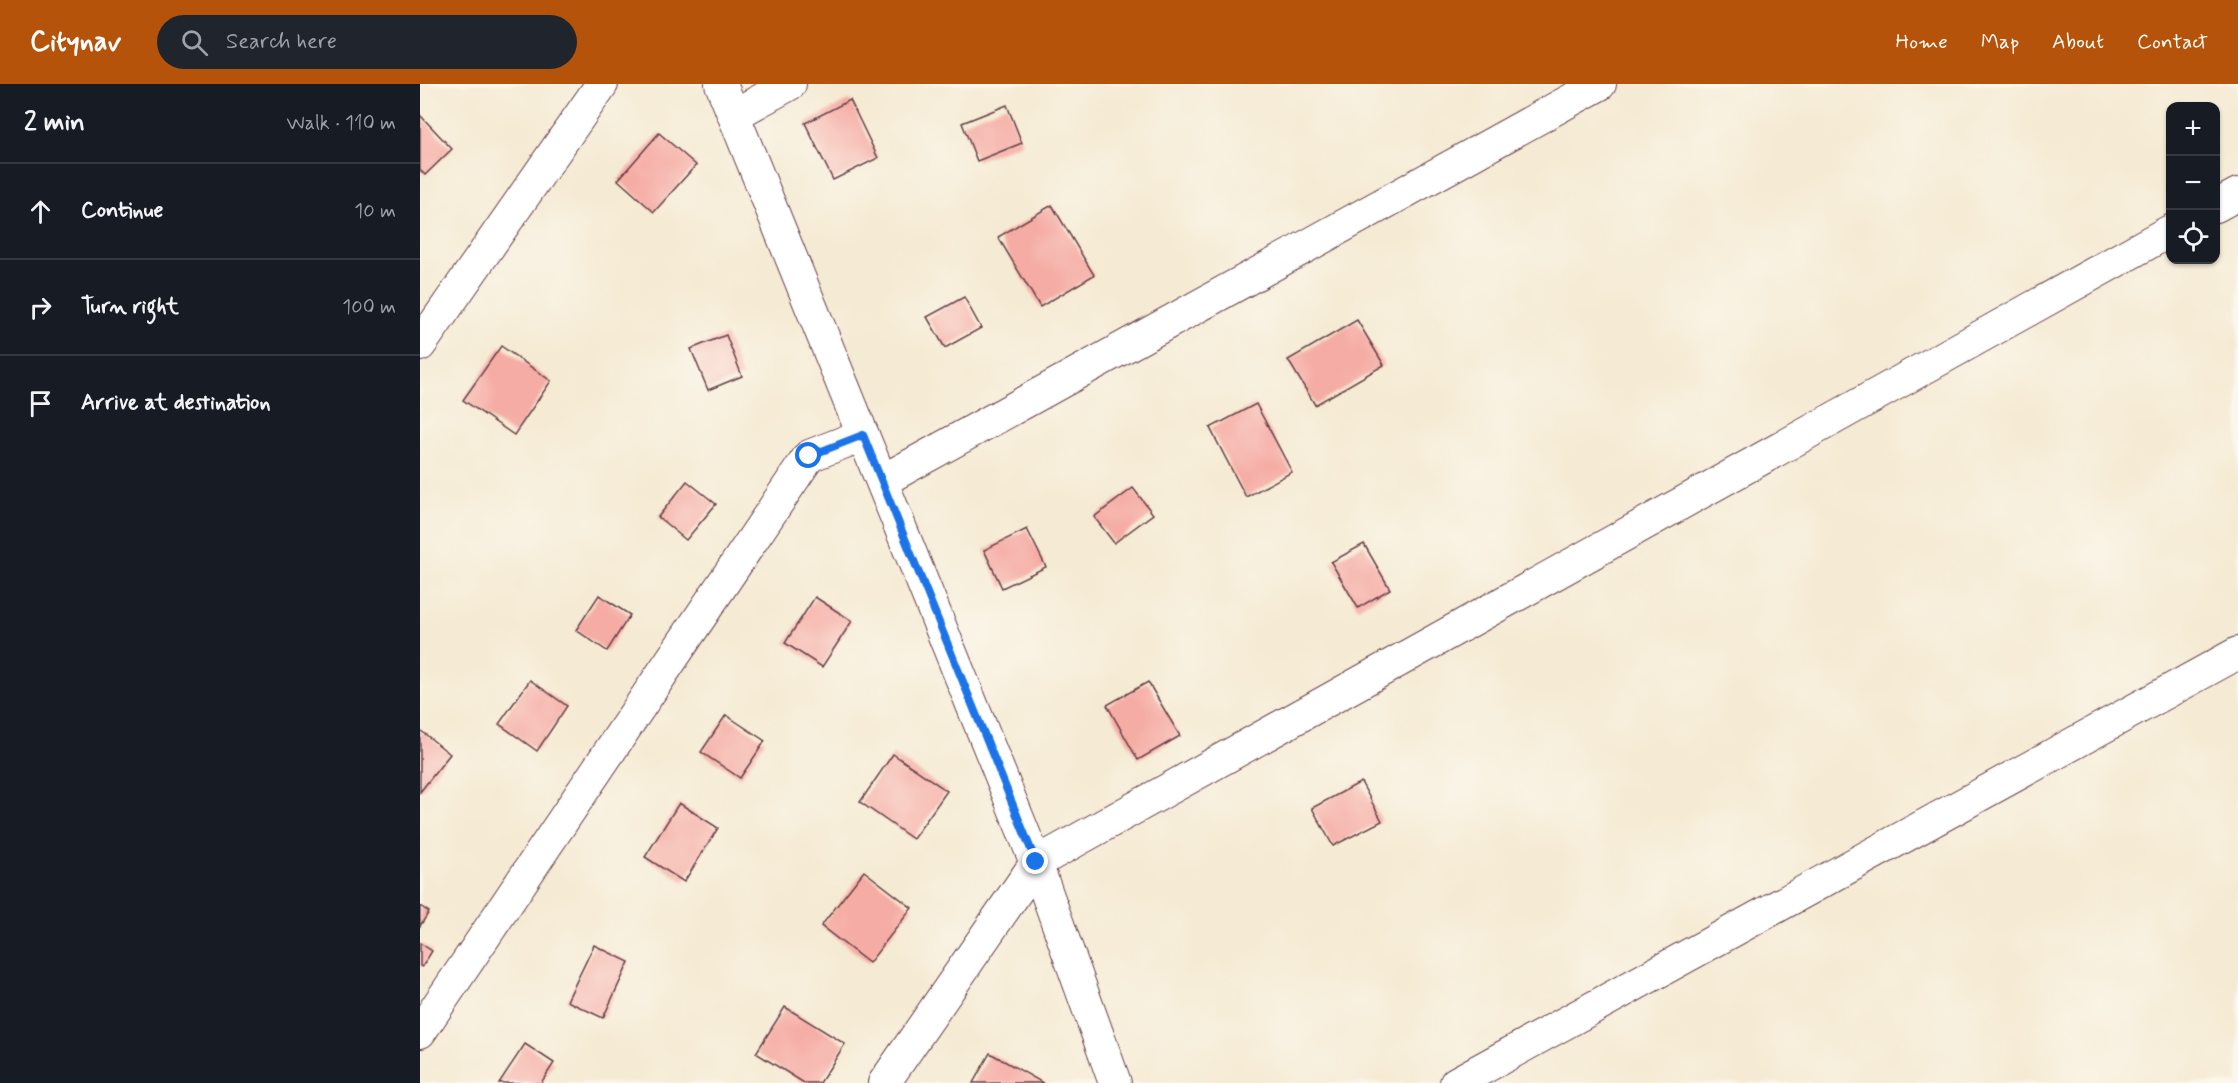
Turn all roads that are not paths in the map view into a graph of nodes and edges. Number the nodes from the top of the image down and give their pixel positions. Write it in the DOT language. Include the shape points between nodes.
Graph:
graph roads {
  1 [pos="602,84"];
  2 [pos="721,84"];
  3 [pos="790,84"];
  4 [pos="1600,84"];
  5 [pos="734,115"];
  6 [pos="2238,194"];
  7 [pos="2220,204"];
  8 [pos="2166,233"];
  9 [pos="420,345"];
  10 [pos="863,435"];
  11 [pos="882,481"];
  12 [pos="2238,653"];
  13 [pos="1036,862"];
  14 [pos="420,1032"];
  15 [pos="884,1083"];
  16 [pos="1115,1083"];
  17 [pos="1456,1083"];
  1 -- 9 [label="street"];
  2 -- 5 [label="street"];
  3 -- 5 [label="street"];
  4 -- 11 [label="street"];
  5 -- 10 [label="street"];
  6 -- 7 [label="street"];
  8 -- 13 [label="street"];
  10 -- 11 [label="street"];
  10 -- 14 [label="street" via="809,456"];
  11 -- 13 [label="street"];
  12 -- 17 [label="street"];
  13 -- 15 [label="street"];
  13 -- 16 [label="street"];
}
